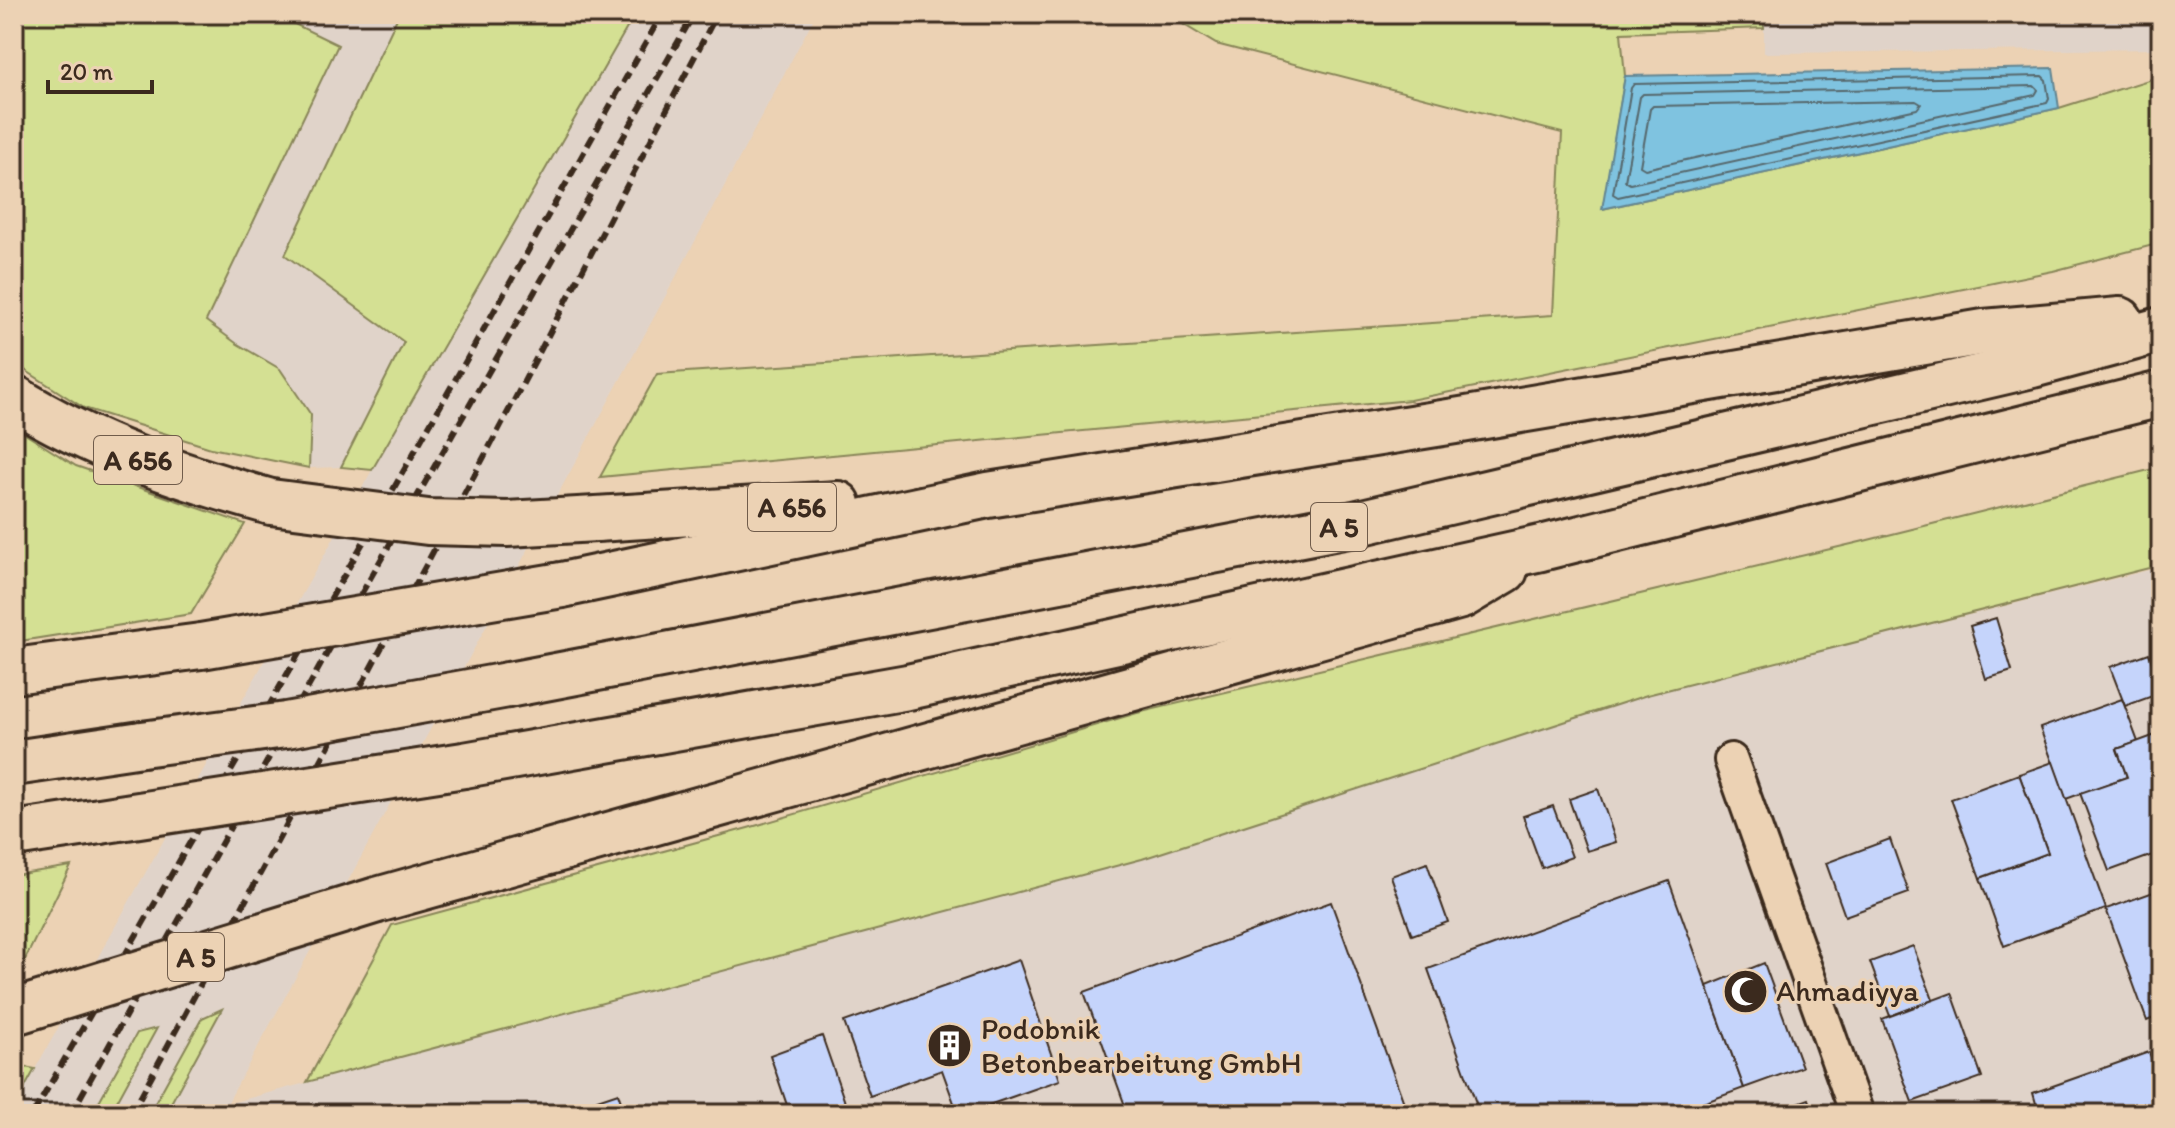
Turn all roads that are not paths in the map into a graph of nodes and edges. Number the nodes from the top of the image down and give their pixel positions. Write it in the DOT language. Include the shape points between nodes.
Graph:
graph roads {
  1 [pos="2161,316"];
  2 [pos="2161,330"];
  3 [pos="2161,394"];
  4 [pos="14,398"];
  5 [pos="988,495"];
  6 [pos="1541,548"];
  7 [pos="14,671"];
  8 [pos="1731,760"];
  9 [pos="14,763"];
  10 [pos="14,834"];
  11 [pos="14,1012"];
  12 [pos="1857,1114"];
  1 -- 5 [label="highway" via="1984,332"];
  2 -- 9 [label="highway, A 5, bridge" via="1354,524 286,725"];
  3 -- 6 [label="highway, A 5"];
  4 -- 5 [label="highway, A 656, bridge" via="120,454 194,481 271,502 428,522 507,524"];
  5 -- 7 [label="highway, bridge" via="562,585 201,646"];
  6 -- 10 [label="highway, A 5, bridge" via="908,687 464,765"];
  6 -- 11 [label="highway, A 5, bridge" via="1461,596 377,900"];
  8 -- 12 [label="street"];
}
